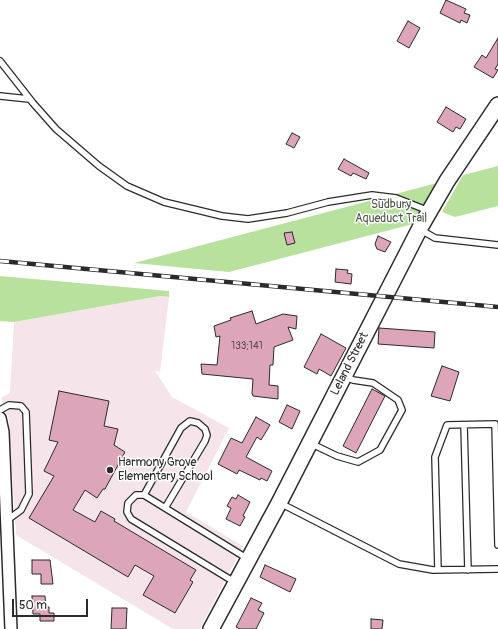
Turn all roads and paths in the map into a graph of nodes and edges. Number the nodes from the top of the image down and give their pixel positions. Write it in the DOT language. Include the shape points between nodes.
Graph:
graph roads {
  1 [pos="0,62"];
  2 [pos="0,96"];
  3 [pos="29,99"];
  4 [pos="498,105"];
  5 [pos="429,211"];
  6 [pos="420,229"];
  7 [pos="498,245"];
  8 [pos="344,375"];
  9 [pos="0,410"];
  10 [pos="0,418"];
  11 [pos="464,425"];
  12 [pos="310,442"];
  13 [pos="144,495"];
  14 [pos="279,503"];
  15 [pos="165,508"];
  16 [pos="6,521"];
  17 [pos="498,545"];
  18 [pos="249,559"];
  19 [pos="498,569"];
  20 [pos="438,570"];
  21 [pos="468,570"];
  22 [pos="236,583"];
  23 [pos="11,629"];
  24 [pos="211,629"];
  1 -- 3 [label="lane"];
  2 -- 3 [label="lane"];
  3 -- 5 [label="lane" via="56,129 99,166 127,186 164,202 222,216 248,219 372,195 396,198"];
  4 -- 5 [label="street, Leland Street"];
  5 -- 6 [label="street, Leland Street"];
  6 -- 7 [label="lane" via="435,238"];
  6 -- 8 [label="street, Leland Street"];
  8 -- 12 [label="street, Leland Street"];
  8 -- 12 [label="lane" via="353,380 373,383 398,400 402,410 380,450 358,462 337,456"];
  9 -- 16 [label="lane" via="9,405 21,406 26,412 29,494 21,510"];
  10 -- 16 [label="street" via="3,432"];
  11 -- 17 [label="lane" via="495,424"];
  11 -- 20 [label="lane" via="447,425 435,457"];
  11 -- 21 [label="lane"];
  12 -- 14 [label="street, Leland Street"];
  13 -- 15 [label="lane"];
  13 -- 15 [label="lane" via="181,428 190,421 198,423 205,429 205,441"];
  13 -- 22 [label="lane" via="136,495 128,503 127,512 131,519"];
  14 -- 18 [label="street, Leland Street"];
  14 -- 20 [label="lane" via="399,564"];
  15 -- 18 [label="lane"];
  16 -- 23 [label="street"];
  18 -- 22 [label="street, Leland Street"];
  19 -- 21 [label="lane"];
  20 -- 21 [label="lane"];
  22 -- 24 [label="street, Leland Street"];
}
